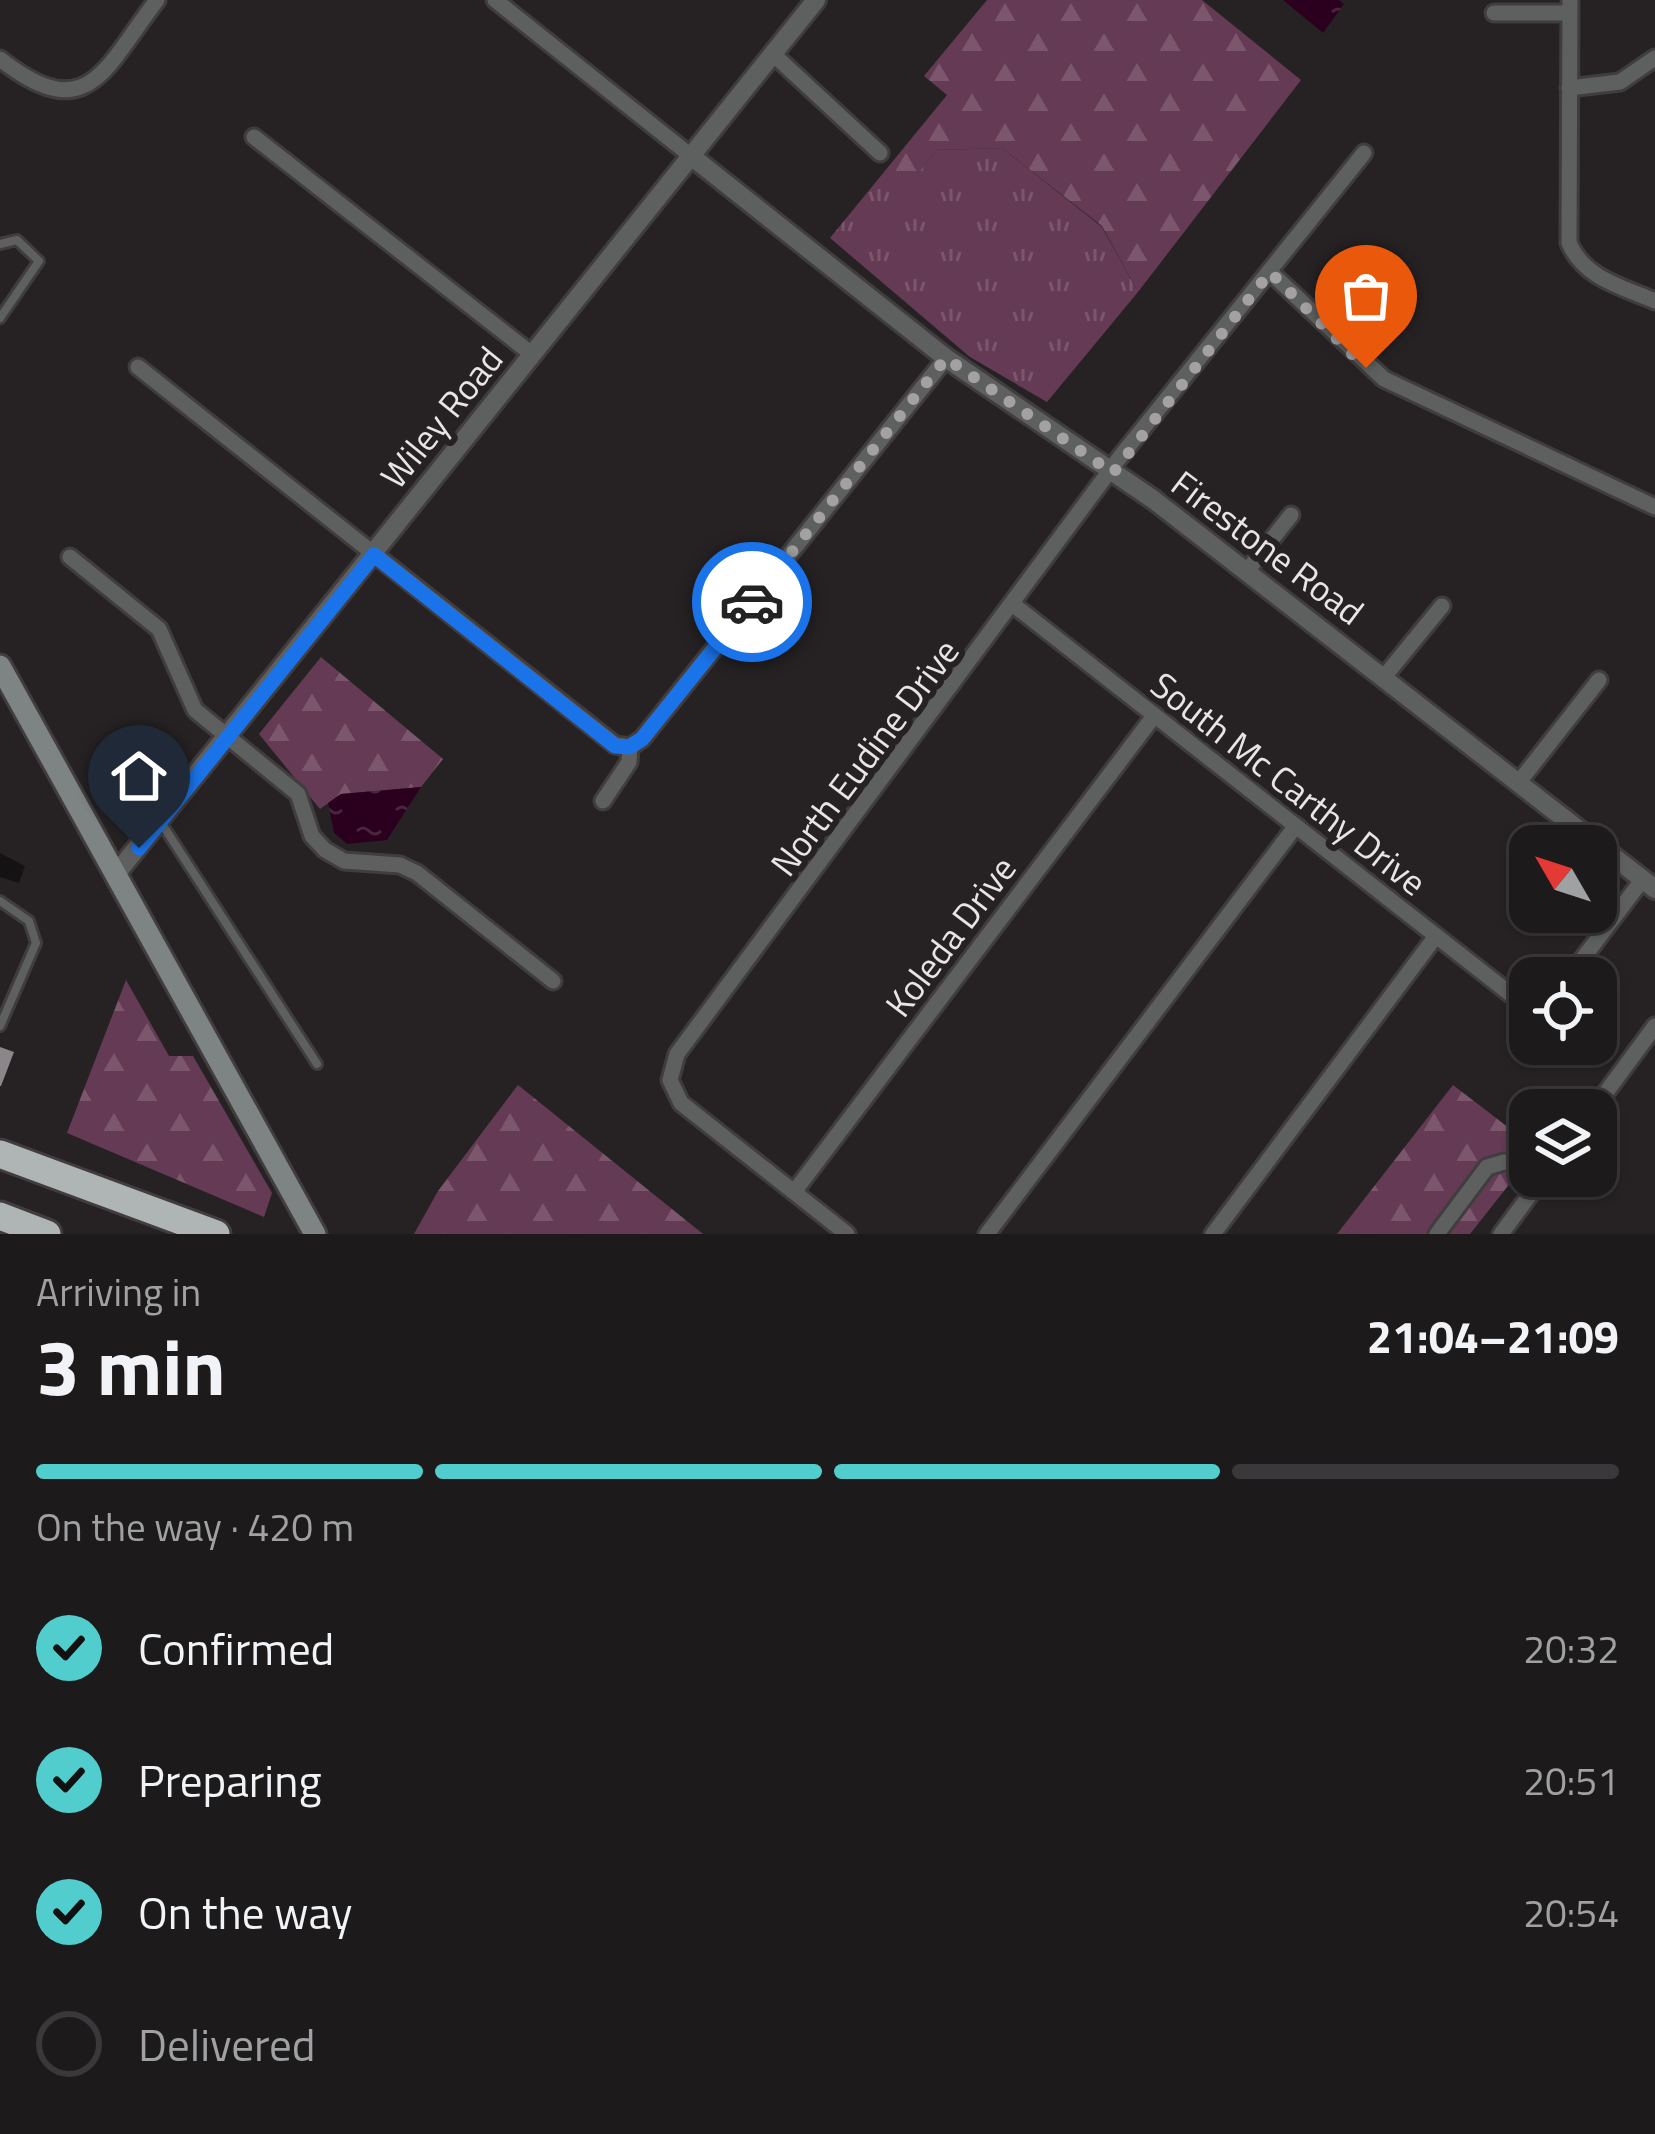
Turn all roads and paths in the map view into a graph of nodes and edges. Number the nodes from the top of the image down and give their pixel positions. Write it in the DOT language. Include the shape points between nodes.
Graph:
graph roads {
  1 [pos="157,0"];
  2 [pos="495,0"];
  3 [pos="816,0"];
  4 [pos="1570,6"];
  5 [pos="1494,13"];
  6 [pos="773,54"];
  7 [pos="0,58"];
  8 [pos="1655,58"];
  9 [pos="1569,88"];
  10 [pos="254,136"];
  11 [pos="880,153"];
  12 [pos="1364,153"];
  13 [pos="691,156"];
  14 [pos="0,244"];
  15 [pos="1270,272"];
  16 [pos="1655,302"];
  17 [pos="0,318"];
  18 [pos="533,355"];
  19 [pos="946,358"];
  20 [pos="138,367"];
  21 [pos="1113,473"];
  22 [pos="1655,507"];
  23 [pos="1291,515"];
  24 [pos="374,555"];
  25 [pos="70,557"];
  26 [pos="1247,571"];
  27 [pos="1015,606"];
  28 [pos="1442,606"];
  29 [pos="0,666"];
  30 [pos="1384,677"];
  31 [pos="1599,680"];
  32 [pos="1154,716"];
  33 [pos="230,738"];
  34 [pos="629,747"];
  35 [pos="1519,782"];
  36 [pos="603,801"];
  37 [pos="161,822"];
  38 [pos="1295,826"];
  39 [pos="116,874"];
  40 [pos="1649,884"];
  41 [pos="0,901"];
  42 [pos="1436,936"];
  43 [pos="1586,957"];
  44 [pos="553,981"];
  45 [pos="1509,993"];
  46 [pos="1655,1025"];
  47 [pos="0,1027"];
  48 [pos="316,1064"];
  49 [pos="1608,1089"];
  50 [pos="0,1154"];
  51 [pos="1504,1162"];
  52 [pos="794,1192"];
  53 [pos="1529,1197"];
  54 [pos="0,1216"];
  55 [pos="46,1234"];
  56 [pos="216,1234"];
  57 [pos="315,1234"];
  58 [pos="848,1234"];
  59 [pos="987,1234"];
  60 [pos="1213,1234"];
  61 [pos="1436,1234"];
  62 [pos="1502,1234"];
  1 -- 7 [label="street" via="98,76 73,91 45,89"];
  2 -- 13 [label="street, Firestone Road"];
  3 -- 6 [label="street, Wiley Road"];
  4 -- 5 [label="street"];
  4 -- 9 [label="street"];
  6 -- 11 [label="street"];
  6 -- 13 [label="street, Wiley Road"];
  8 -- 9 [label="street" via="1620,82"];
  9 -- 16 [label="street" via="1569,243 1598,277"];
  10 -- 18 [label="street"];
  12 -- 15 [label="street, North Eudine Drive"];
  13 -- 18 [label="street, Wiley Road"];
  13 -- 19 [label="street, Firestone Road"];
  14 -- 17 [label="lane" via="17,240 39,269"];
  15 -- 21 [label="street, North Eudine Drive"];
  15 -- 22 [label="street" via="1384,379"];
  18 -- 24 [label="street, Wiley Road"];
  19 -- 21 [label="street, Firestone Road"];
  19 -- 34 [label="street"];
  20 -- 24 [label="street"];
  21 -- 26 [label="street, Firestone Road"];
  21 -- 27 [label="street, North Eudine Drive"];
  23 -- 26 [label="street"];
  24 -- 33 [label="street, Wiley Road"];
  24 -- 34 [label="street" via="615,746"];
  25 -- 33 [label="street" via="159,629 185,697"];
  26 -- 30 [label="street, Firestone Road"];
  27 -- 32 [label="street, South Mc Carthy Drive"];
  27 -- 52 [label="street, North Eudine Drive" via="677,1054 670,1080 681,1103"];
  28 -- 30 [label="street"];
  29 -- 39 [label="main road"];
  30 -- 35 [label="street, Firestone Road"];
  31 -- 35 [label="street"];
  32 -- 38 [label="street, South Mc Carthy Drive"];
  32 -- 52 [label="street, Koleda Drive"];
  33 -- 37 [label="street, Wiley Road"];
  33 -- 44 [label="street" via="298,794 312,836 326,850 344,861 417,873"];
  34 -- 36 [label="street" via="629,762"];
  35 -- 40 [label="street, Firestone Road"];
  37 -- 39 [label="street, Wiley Road"];
  37 -- 48 [label="lane"];
  38 -- 42 [label="street, South Mc Carthy Drive"];
  38 -- 59 [label="street"];
  39 -- 57 [label="main road"];
  40 -- 43 [label="street"];
  41 -- 47 [label="lane" via="28,921 36,943"];
  42 -- 45 [label="street, South Mc Carthy Drive"];
  42 -- 60 [label="street"];
  46 -- 49 [label="street"];
  50 -- 56 [label="highway"];
  51 -- 61 [label="street" via="1487,1166"];
  52 -- 58 [label="street"];
  53 -- 62 [label="street"];
  54 -- 55 [label="highway"];
}
